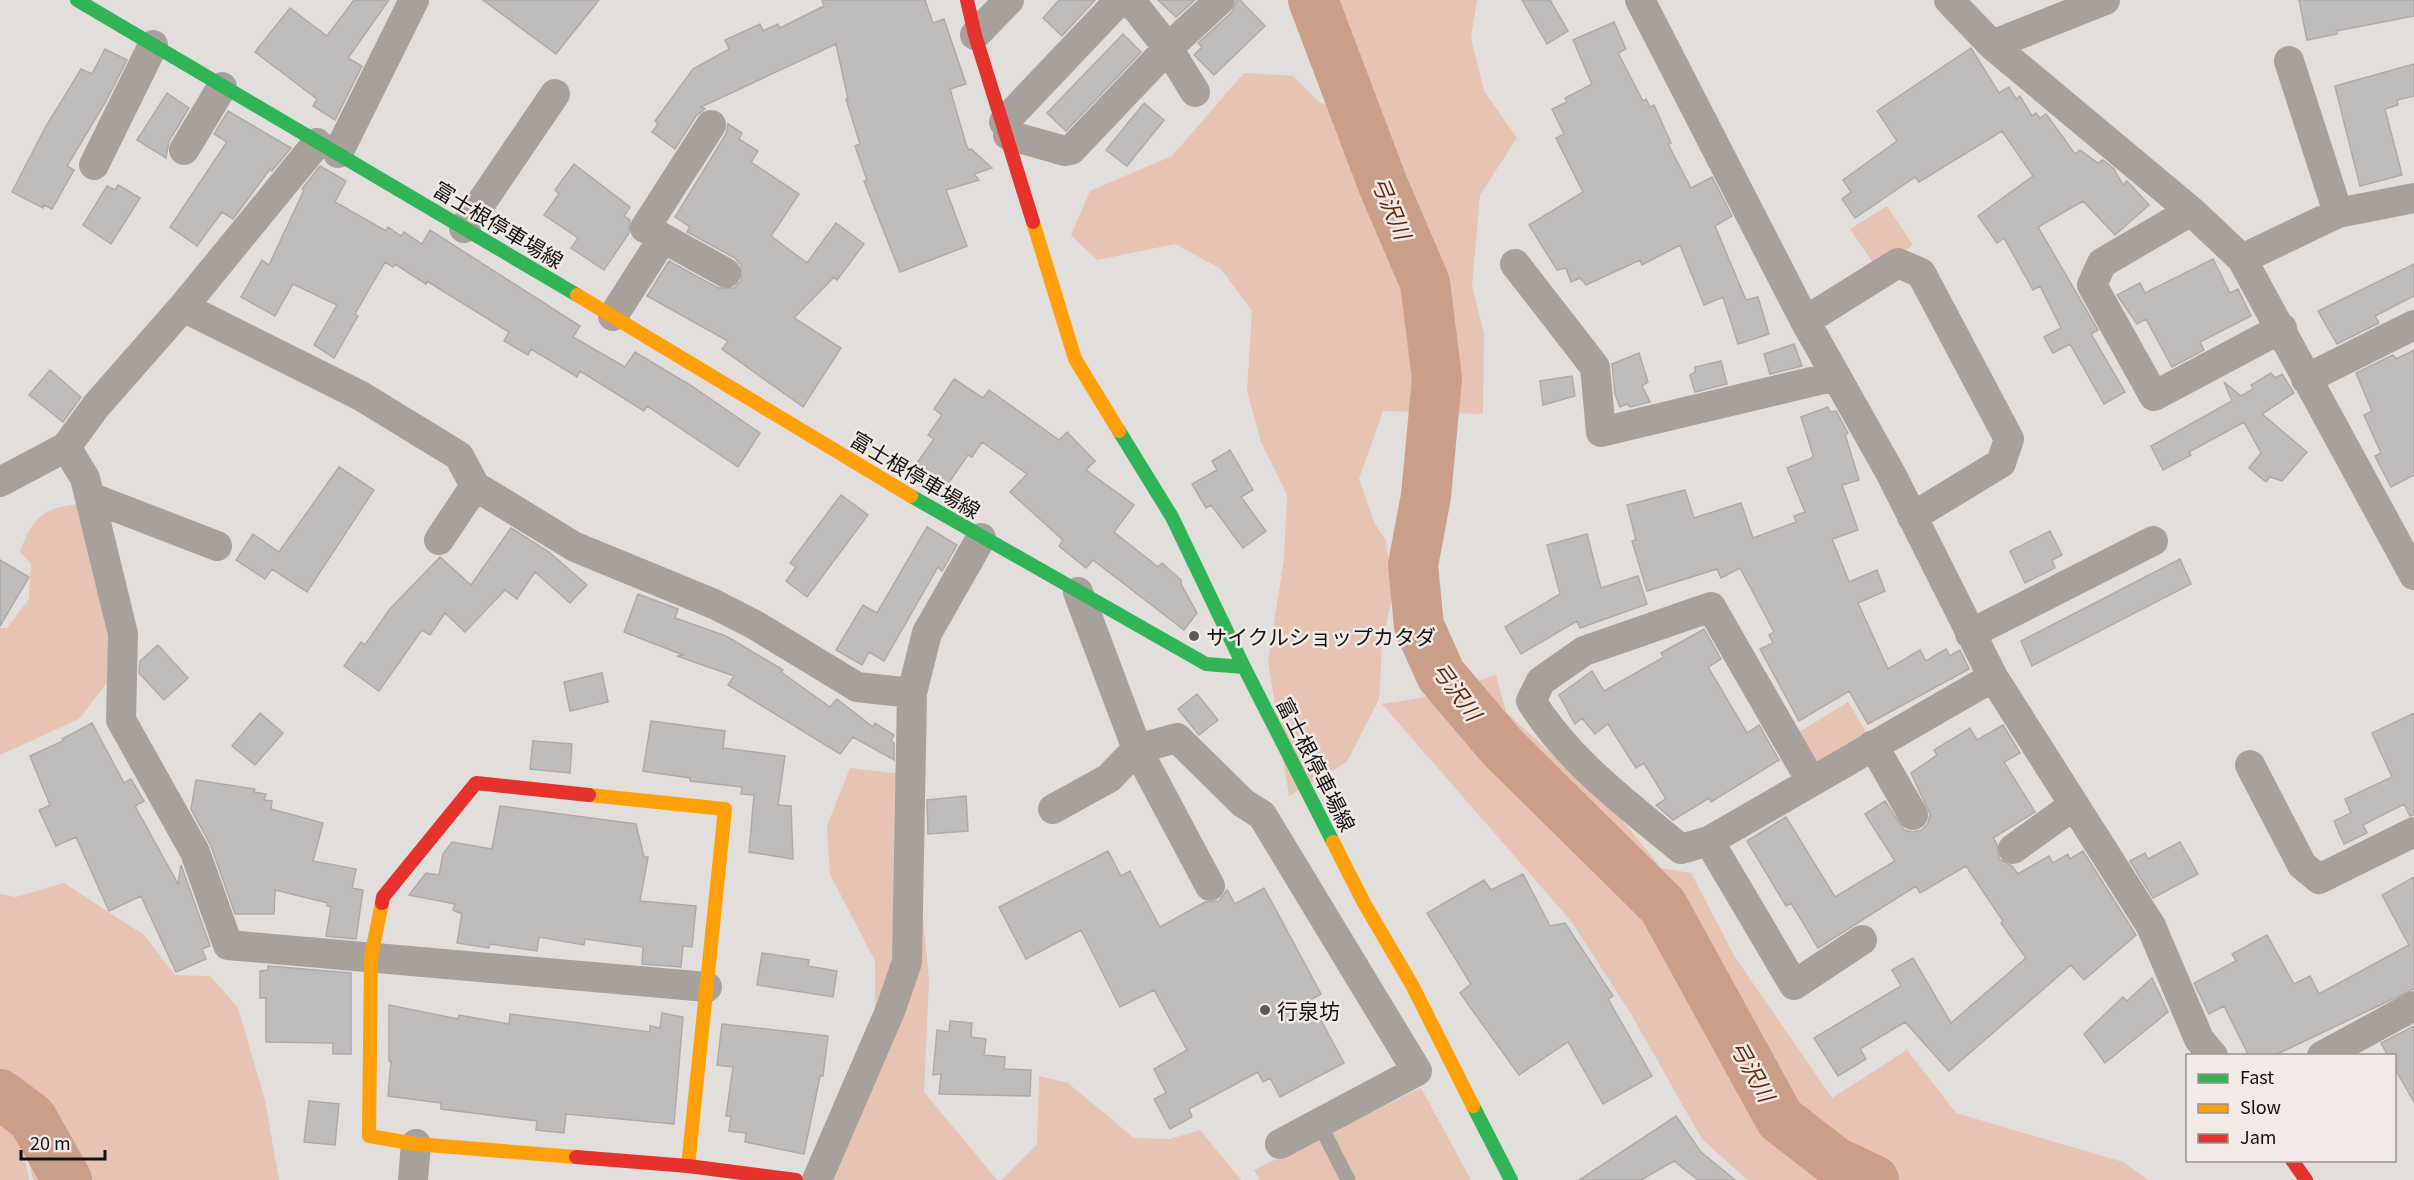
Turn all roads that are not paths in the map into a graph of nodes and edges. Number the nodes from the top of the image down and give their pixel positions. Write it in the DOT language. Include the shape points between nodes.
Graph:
graph roads {
  1 [pos="77,0"];
  2 [pos="414,0"];
  3 [pos="967,0"];
  4 [pos="1009,0"];
  5 [pos="1120,0"];
  6 [pos="1130,0"];
  7 [pos="1220,0"];
  8 [pos="1640,0"];
  9 [pos="1949,0"];
  10 [pos="2105,0"];
  11 [pos="975,35"];
  12 [pos="153,45"];
  13 [pos="1992,45"];
  14 [pos="1168,48"];
  15 [pos="2289,62"];
  16 [pos="222,87"];
  17 [pos="1195,92"];
  18 [pos="555,94"];
  19 [pos="711,124"];
  20 [pos="1006,129"];
  21 [pos="327,148"];
  22 [pos="184,150"];
  23 [pos="94,165"];
  24 [pos="2414,198"];
  25 [pos="2191,211"];
  26 [pos="2338,213"];
  27 [pos="464,228"];
  28 [pos="663,238"];
  29 [pos="2242,259"];
  30 [pos="1515,264"];
  31 [pos="726,273"];
  32 [pos="183,307"];
  33 [pos="613,316"];
  34 [pos="1805,321"];
  35 [pos="2414,326"];
  36 [pos="2282,328"];
  37 [pos="1836,375"];
  38 [pos="2306,379"];
  39 [pos="66,447"];
  40 [pos="0,482"];
  41 [pos="475,486"];
  42 [pos="90,497"];
  43 [pos="1912,517"];
  44 [pos="981,538"];
  45 [pos="439,540"];
  46 [pos="2152,541"];
  47 [pos="217,546"];
  48 [pos="2414,574"];
  49 [pos="1078,592"];
  50 [pos="1970,634"];
  51 [pos="1244,667"];
  52 [pos="1993,677"];
  53 [pos="912,693"];
  54 [pos="1873,745"];
  55 [pos="1137,750"];
  56 [pos="2250,765"];
  57 [pos="1811,781"];
  58 [pos="2074,805"];
  59 [pos="1053,809"];
  60 [pos="1913,815"];
  61 [pos="2414,832"];
  62 [pos="1709,841"];
  63 [pos="2013,849"];
  64 [pos="1210,886"];
  65 [pos="1862,939"];
  66 [pos="371,957"];
  67 [pos="706,987"];
  68 [pos="2414,1006"];
  69 [pos="2211,1054"];
  70 [pos="2326,1054"];
  71 [pos="1319,1123"];
  72 [pos="416,1144"];
  73 [pos="1280,1144"];
  74 [pos="2293,1162"];
  75 [pos="688,1166"];
  76 [pos="413,1180"];
  77 [pos="796,1180"];
  78 [pos="817,1180"];
  79 [pos="1348,1180"];
  80 [pos="1511,1180"];
  81 [pos="2306,1180"];
  1 -- 12 [label="street, 富士根停車場線"];
  2 -- 21 [label="street"];
  3 -- 11 [label="street"];
  4 -- 11 [label="street"];
  5 -- 20 [label="street"];
  6 -- 14 [label="street"];
  7 -- 14 [label="street"];
  8 -- 34 [label="street"];
  9 -- 13 [label="street"];
  10 -- 13 [label="street"];
  11 -- 20 [label="street"];
  12 -- 16 [label="street, 富士根停車場線"];
  12 -- 23 [label="street"];
  13 -- 25 [label="street"];
  14 -- 17 [label="street"];
  14 -- 20 [label="street" via="1071,150"];
  15 -- 26 [label="street"];
  16 -- 21 [label="street, 富士根停車場線"];
  16 -- 22 [label="street"];
  18 -- 27 [label="street"];
  19 -- 28 [label="street" via="645,228"];
  20 -- 51 [label="street" via="1075,359 1172,517"];
  21 -- 27 [label="street, 富士根停車場線"];
  21 -- 32 [label="street"];
  24 -- 26 [label="street"];
  25 -- 29 [label="street"];
  25 -- 36 [label="street" via="2102,263 2092,285 2154,396"];
  26 -- 29 [label="street"];
  27 -- 33 [label="street, 富士根停車場線"];
  28 -- 31 [label="street"];
  28 -- 33 [label="street"];
  29 -- 36 [label="street"];
  30 -- 37 [label="street" via="1595,368 1601,432"];
  32 -- 39 [label="street" via="96,406"];
  32 -- 41 [label="street" via="360,396 459,456"];
  33 -- 44 [label="street, 富士根停車場線"];
  34 -- 37 [label="street"];
  34 -- 43 [label="street" via="1898,263 1921,273 2009,439 2001,464"];
  35 -- 38 [label="street"];
  36 -- 38 [label="street"];
  37 -- 43 [label="street"];
  38 -- 48 [label="street"];
  39 -- 40 [label="street"];
  39 -- 42 [label="street" via="85,478"];
  41 -- 45 [label="street"];
  41 -- 53 [label="street" via="575,547 714,604 857,687"];
  42 -- 47 [label="street"];
  42 -- 66 [label="street" via="123,634 121,720 195,852 228,945"];
  43 -- 50 [label="street"];
  44 -- 49 [label="street, 富士根停車場線"];
  44 -- 53 [label="street" via="927,633"];
  46 -- 50 [label="street"];
  49 -- 51 [label="street, 富士根停車場線" via="1206,664"];
  49 -- 55 [label="street"];
  50 -- 52 [label="street"];
  51 -- 80 [label="street, 富士根停車場線"];
  52 -- 54 [label="street"];
  52 -- 58 [label="street"];
  53 -- 78 [label="street" via="907,962"];
  54 -- 57 [label="street"];
  54 -- 60 [label="street"];
  55 -- 59 [label="street" via="1109,778"];
  55 -- 64 [label="street"];
  55 -- 71 [label="street" via="1177,738 1243,803 1262,815 1417,1071"];
  56 -- 61 [label="street" via="2302,865 2319,879"];
  57 -- 62 [label="street"];
  57 -- 62 [label="street" via="1711,607 1584,651 1541,681 1531,702 1562,745 1598,780 1682,849"];
  58 -- 63 [label="street"];
  58 -- 69 [label="street" via="2151,926 2199,1038"];
  62 -- 65 [label="street" via="1794,985"];
  66 -- 67 [label="street"];
  66 -- 67 [label="street" via="383,897 476,783 725,809"];
  66 -- 72 [label="street" via="369,1136"];
  67 -- 75 [label="street"];
  68 -- 70 [label="street"];
  71 -- 73 [label="street"];
  71 -- 79 [label="lane"];
  72 -- 75 [label="street"];
  72 -- 76 [label="street"];
  74 -- 81 [label="street"];
  75 -- 77 [label="street"];
}
